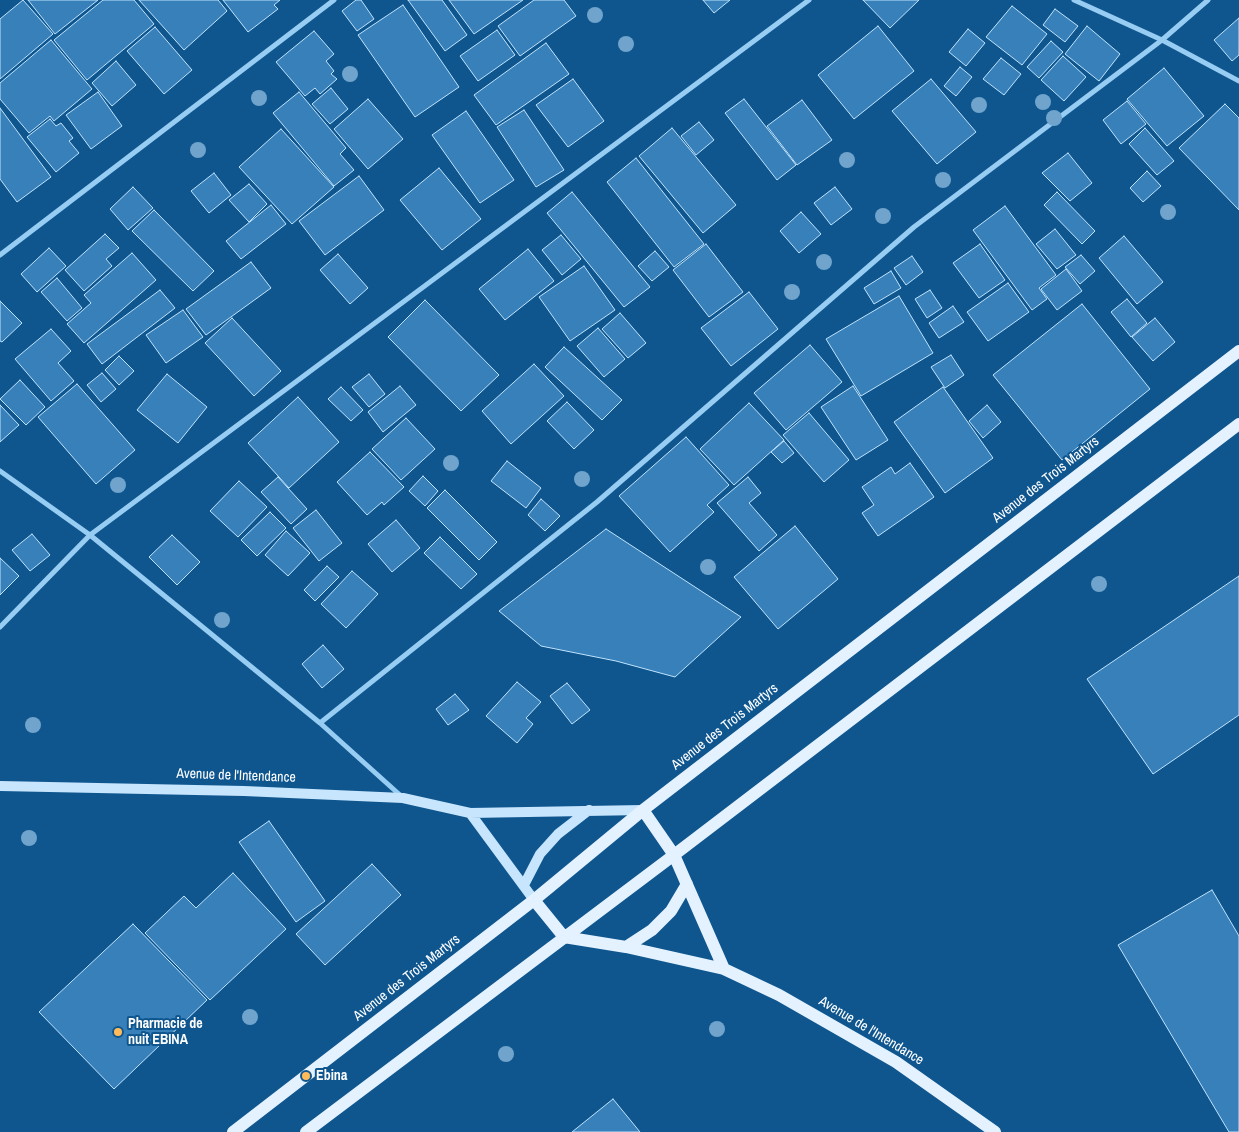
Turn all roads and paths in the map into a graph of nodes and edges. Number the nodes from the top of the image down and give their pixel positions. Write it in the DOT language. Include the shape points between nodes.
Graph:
graph roads {
  1 [pos="334,0"];
  2 [pos="809,0"];
  3 [pos="1074,0"];
  4 [pos="1208,0"];
  5 [pos="1162,40"];
  6 [pos="1239,81"];
  7 [pos="0,255"];
  8 [pos="1239,351"];
  9 [pos="1239,424"];
  10 [pos="0,470"];
  11 [pos="90,535"];
  12 [pos="0,627"];
  13 [pos="320,723"];
  14 [pos="0,786"];
  15 [pos="403,798"];
  16 [pos="589,810"];
  17 [pos="643,810"];
  18 [pos="470,812"];
  19 [pos="674,855"];
  20 [pos="687,884"];
  21 [pos="524,885"];
  22 [pos="534,900"];
  23 [pos="564,937"];
  24 [pos="626,946"];
  25 [pos="724,969"];
  26 [pos="233,1132"];
  27 [pos="306,1132"];
  28 [pos="995,1132"];
  1 -- 7 [label="street"];
  2 -- 11 [label="street"];
  3 -- 5 [label="street"];
  4 -- 5 [label="street"];
  5 -- 6 [label="street"];
  5 -- 13 [label="street" via="914,227 597,502"];
  8 -- 17 [label="main road, Avenue des Trois Martyrs"];
  9 -- 19 [label="main road"];
  10 -- 11 [label="street"];
  11 -- 12 [label="street"];
  11 -- 13 [label="street"];
  13 -- 15 [label="street"];
  14 -- 15 [label="street, Avenue de l'Intendance"];
  15 -- 18 [label="street, Avenue de l'Intendance"];
  16 -- 17 [label="street, Avenue de l'Intendance"];
  16 -- 18 [label="street, Avenue de l'Intendance"];
  16 -- 21 [label="street" via="558,834 540,854"];
  17 -- 19 [label="main road"];
  17 -- 22 [label="main road, Avenue des Trois Martyrs"];
  18 -- 21 [label="street"];
  19 -- 20 [label="main road"];
  19 -- 23 [label="main road"];
  20 -- 24 [label="main road" via="671,912 652,930"];
  20 -- 25 [label="main road"];
  21 -- 22 [label="street"];
  22 -- 23 [label="main road"];
  22 -- 26 [label="main road, Avenue des Trois Martyrs"];
  23 -- 24 [label="main road, Avenue de l'Intendance"];
  23 -- 27 [label="main road"];
  24 -- 25 [label="main road, Avenue de l'Intendance"];
  25 -- 28 [label="main road, Avenue de l'Intendance" via="779,995 896,1062"];
}
